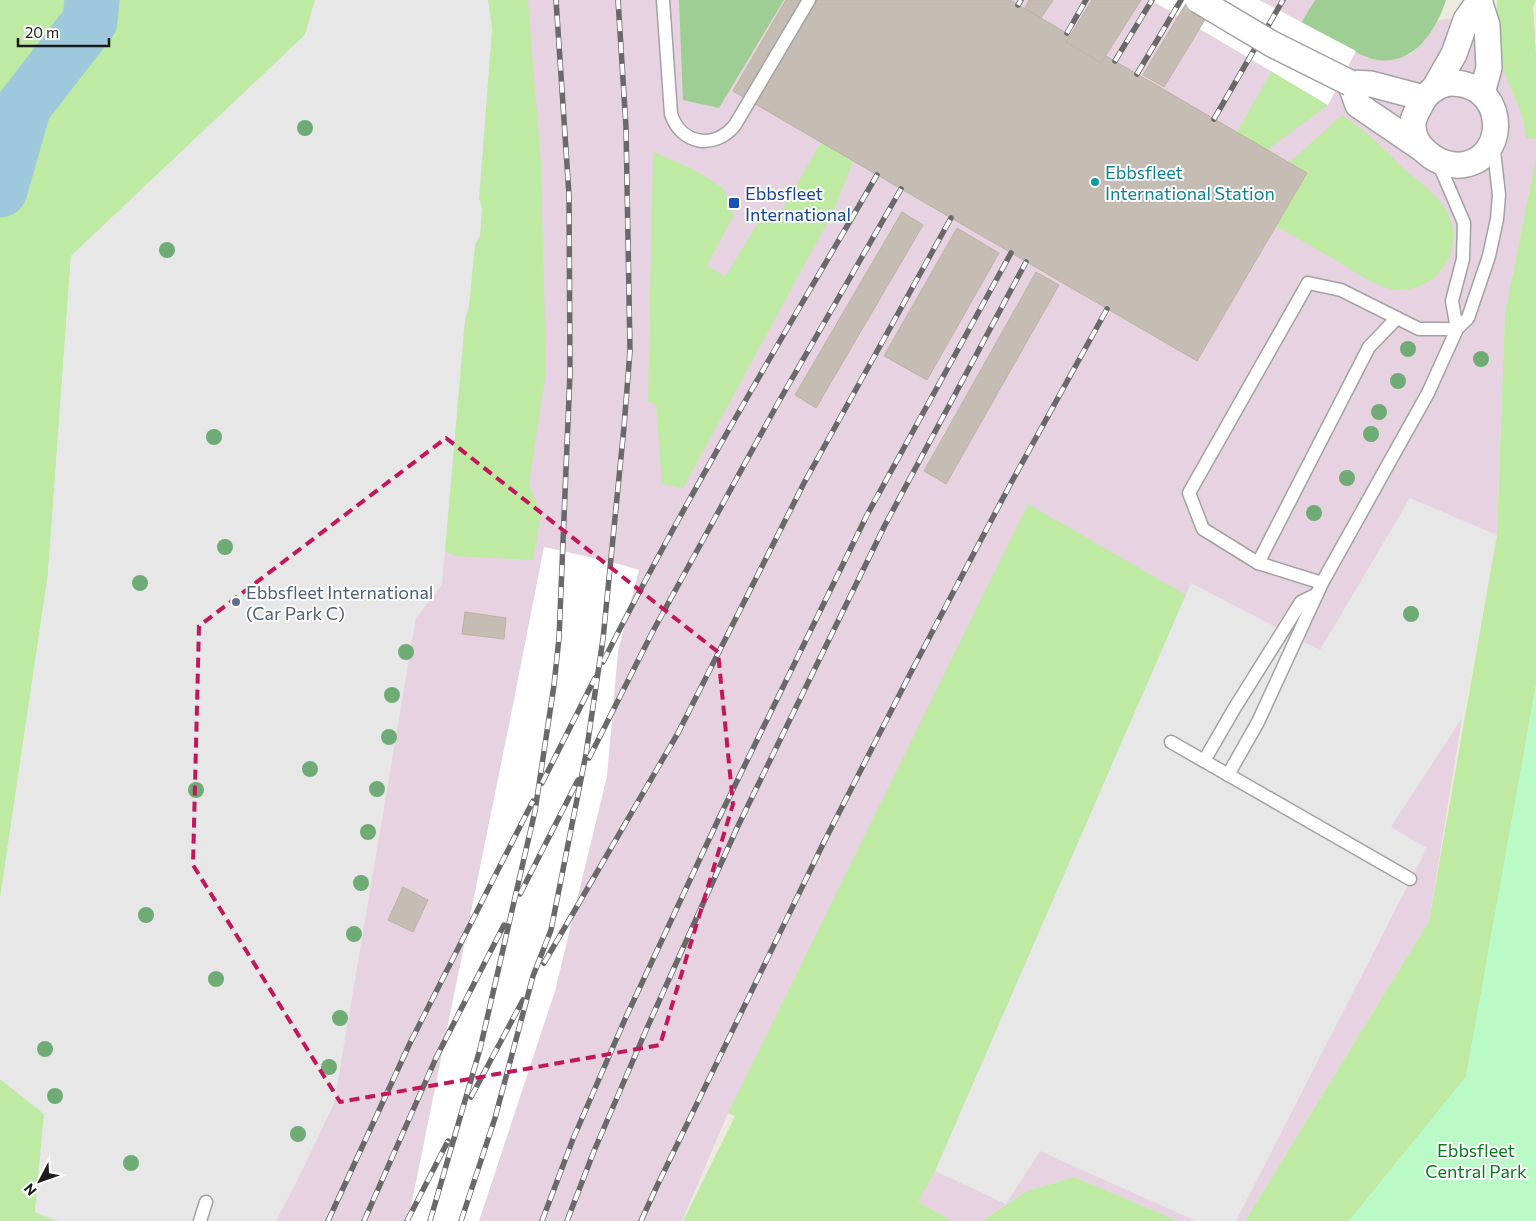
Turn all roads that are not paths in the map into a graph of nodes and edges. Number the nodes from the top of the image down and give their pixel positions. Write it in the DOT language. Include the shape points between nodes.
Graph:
graph roads {
  1 [pos="663,0"];
  2 [pos="809,0"];
  3 [pos="1198,0"];
  4 [pos="1479,0"];
  5 [pos="1350,83"];
  6 [pos="1482,92"];
  7 [pos="1429,93"];
  8 [pos="1492,140"];
  9 [pos="1433,157"];
  10 [pos="1397,318"];
  11 [pos="1457,329"];
  12 [pos="1258,563"];
  13 [pos="1320,589"];
  14 [pos="1171,742"];
  15 [pos="1204,761"];
  16 [pos="1228,775"];
  17 [pos="1410,879"];
  18 [pos="206,1202"];
  19 [pos="200,1221"];
  1 -- 2 [label="lane" via="671,114 681,130 696,140 705,141 716,140 732,128"];
  3 -- 5 [label="street, bridge" via="1272,44"];
  4 -- 6 [label="street" via="1487,25 1489,68"];
  4 -- 7 [label="street" via="1466,20 1454,54"];
  5 -- 7 [label="street"];
  5 -- 9 [label="street" via="1358,105"];
  6 -- 7 [label="street" via="1459,83 1444,84"];
  6 -- 8 [label="street" via="1493,110 1495,127"];
  7 -- 9 [label="street" via="1414,116 1413,129 1418,142"];
  8 -- 9 [label="street" via="1483,154 1470,163 1456,165"];
  8 -- 11 [label="lane" via="1499,195 1497,218 1475,302 1468,318"];
  9 -- 11 [label="lane" via="1464,223 1464,258 1452,301"];
  10 -- 11 [label="lane" via="1419,329"];
  10 -- 12 [label="lane" via="1369,347"];
  10 -- 12 [label="lane" via="1341,290 1308,283 1189,493 1203,528"];
  11 -- 13 [label="lane" via="1428,393"];
  12 -- 13 [label="lane"];
  13 -- 15 [label="lane" via="1301,602"];
  13 -- 16 [label="lane" via="1258,722"];
  14 -- 15 [label="lane"];
  15 -- 16 [label="lane"];
  16 -- 17 [label="lane"];
  18 -- 19 [label="lane"];
}
